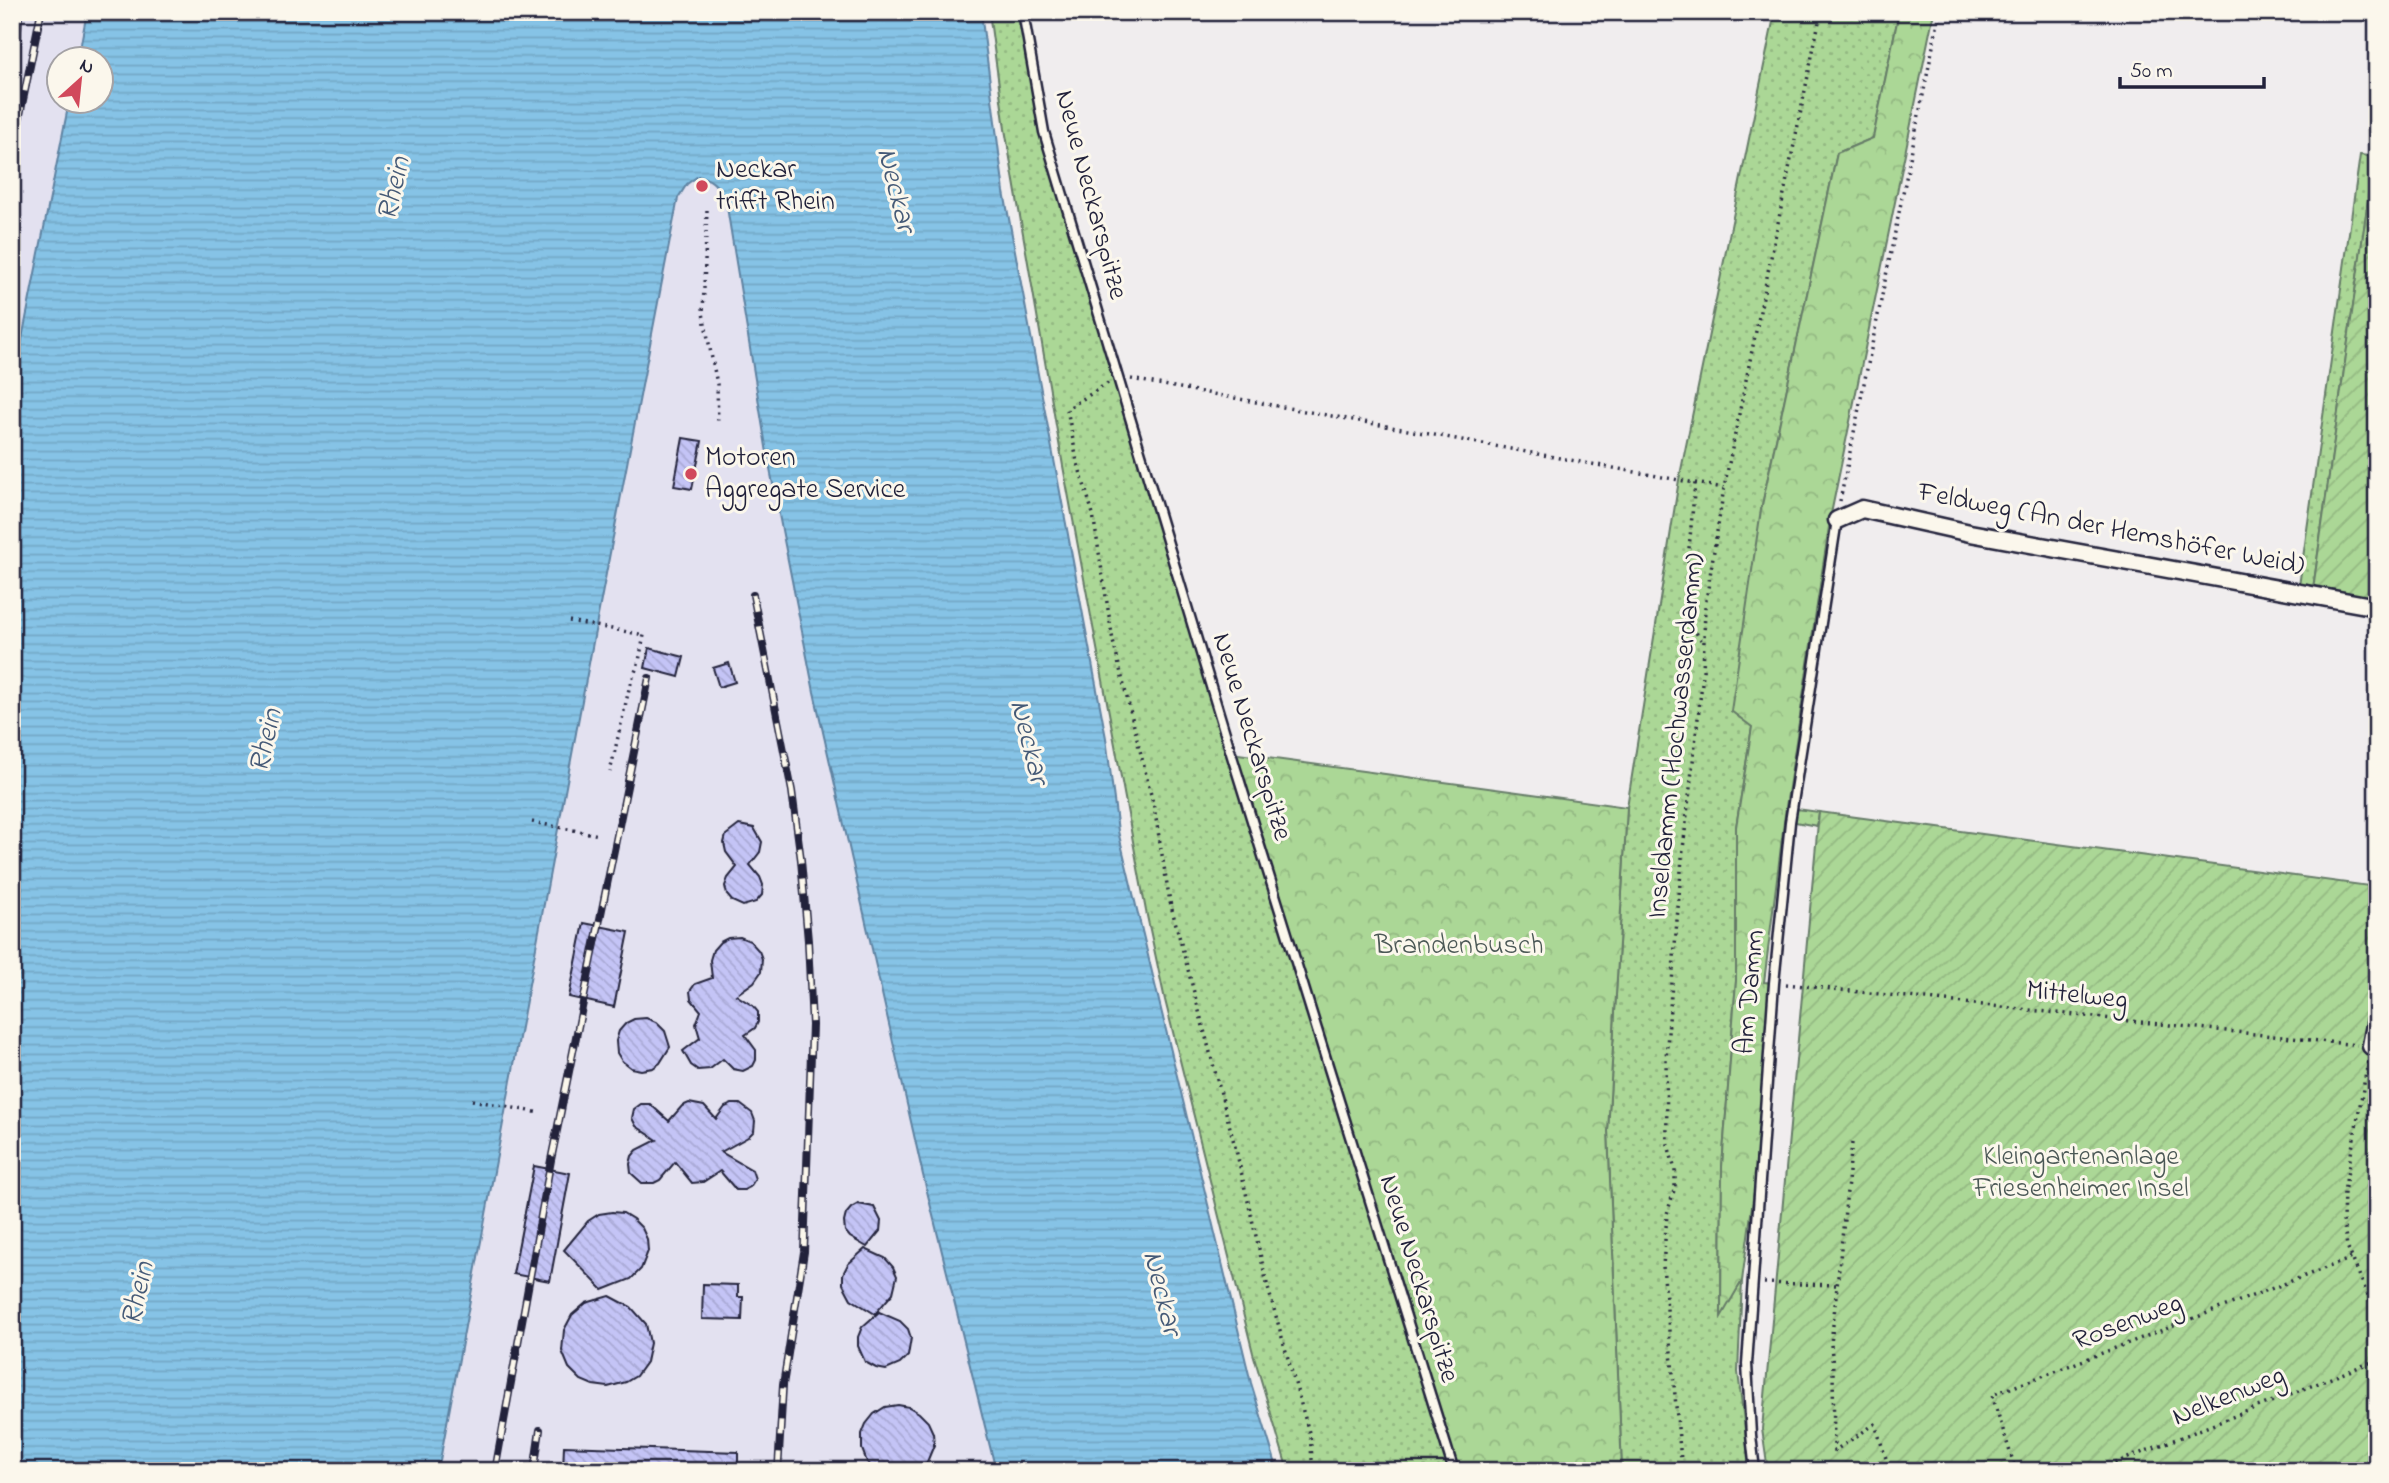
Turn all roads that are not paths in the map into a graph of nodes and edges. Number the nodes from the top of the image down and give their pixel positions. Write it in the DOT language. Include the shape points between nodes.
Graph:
graph roads {
  1 [pos="1023,12"];
  2 [pos="1837,520"];
  3 [pos="2377,607"];
  4 [pos="2377,1014"];
  5 [pos="2371,1046"];
  6 [pos="1454,1471"];
  7 [pos="1755,1471"];
  1 -- 6 [label="lane, Neue Neckarspitze" via="1044,132"];
  2 -- 3 [label="street, Feldweg (An der Hemshöfer Weid)" via="1862,509"];
  2 -- 7 [label="lane, Am Damm" via="1790,822 1774,983 1747,1364"];
  4 -- 5 [label="street"];
}
